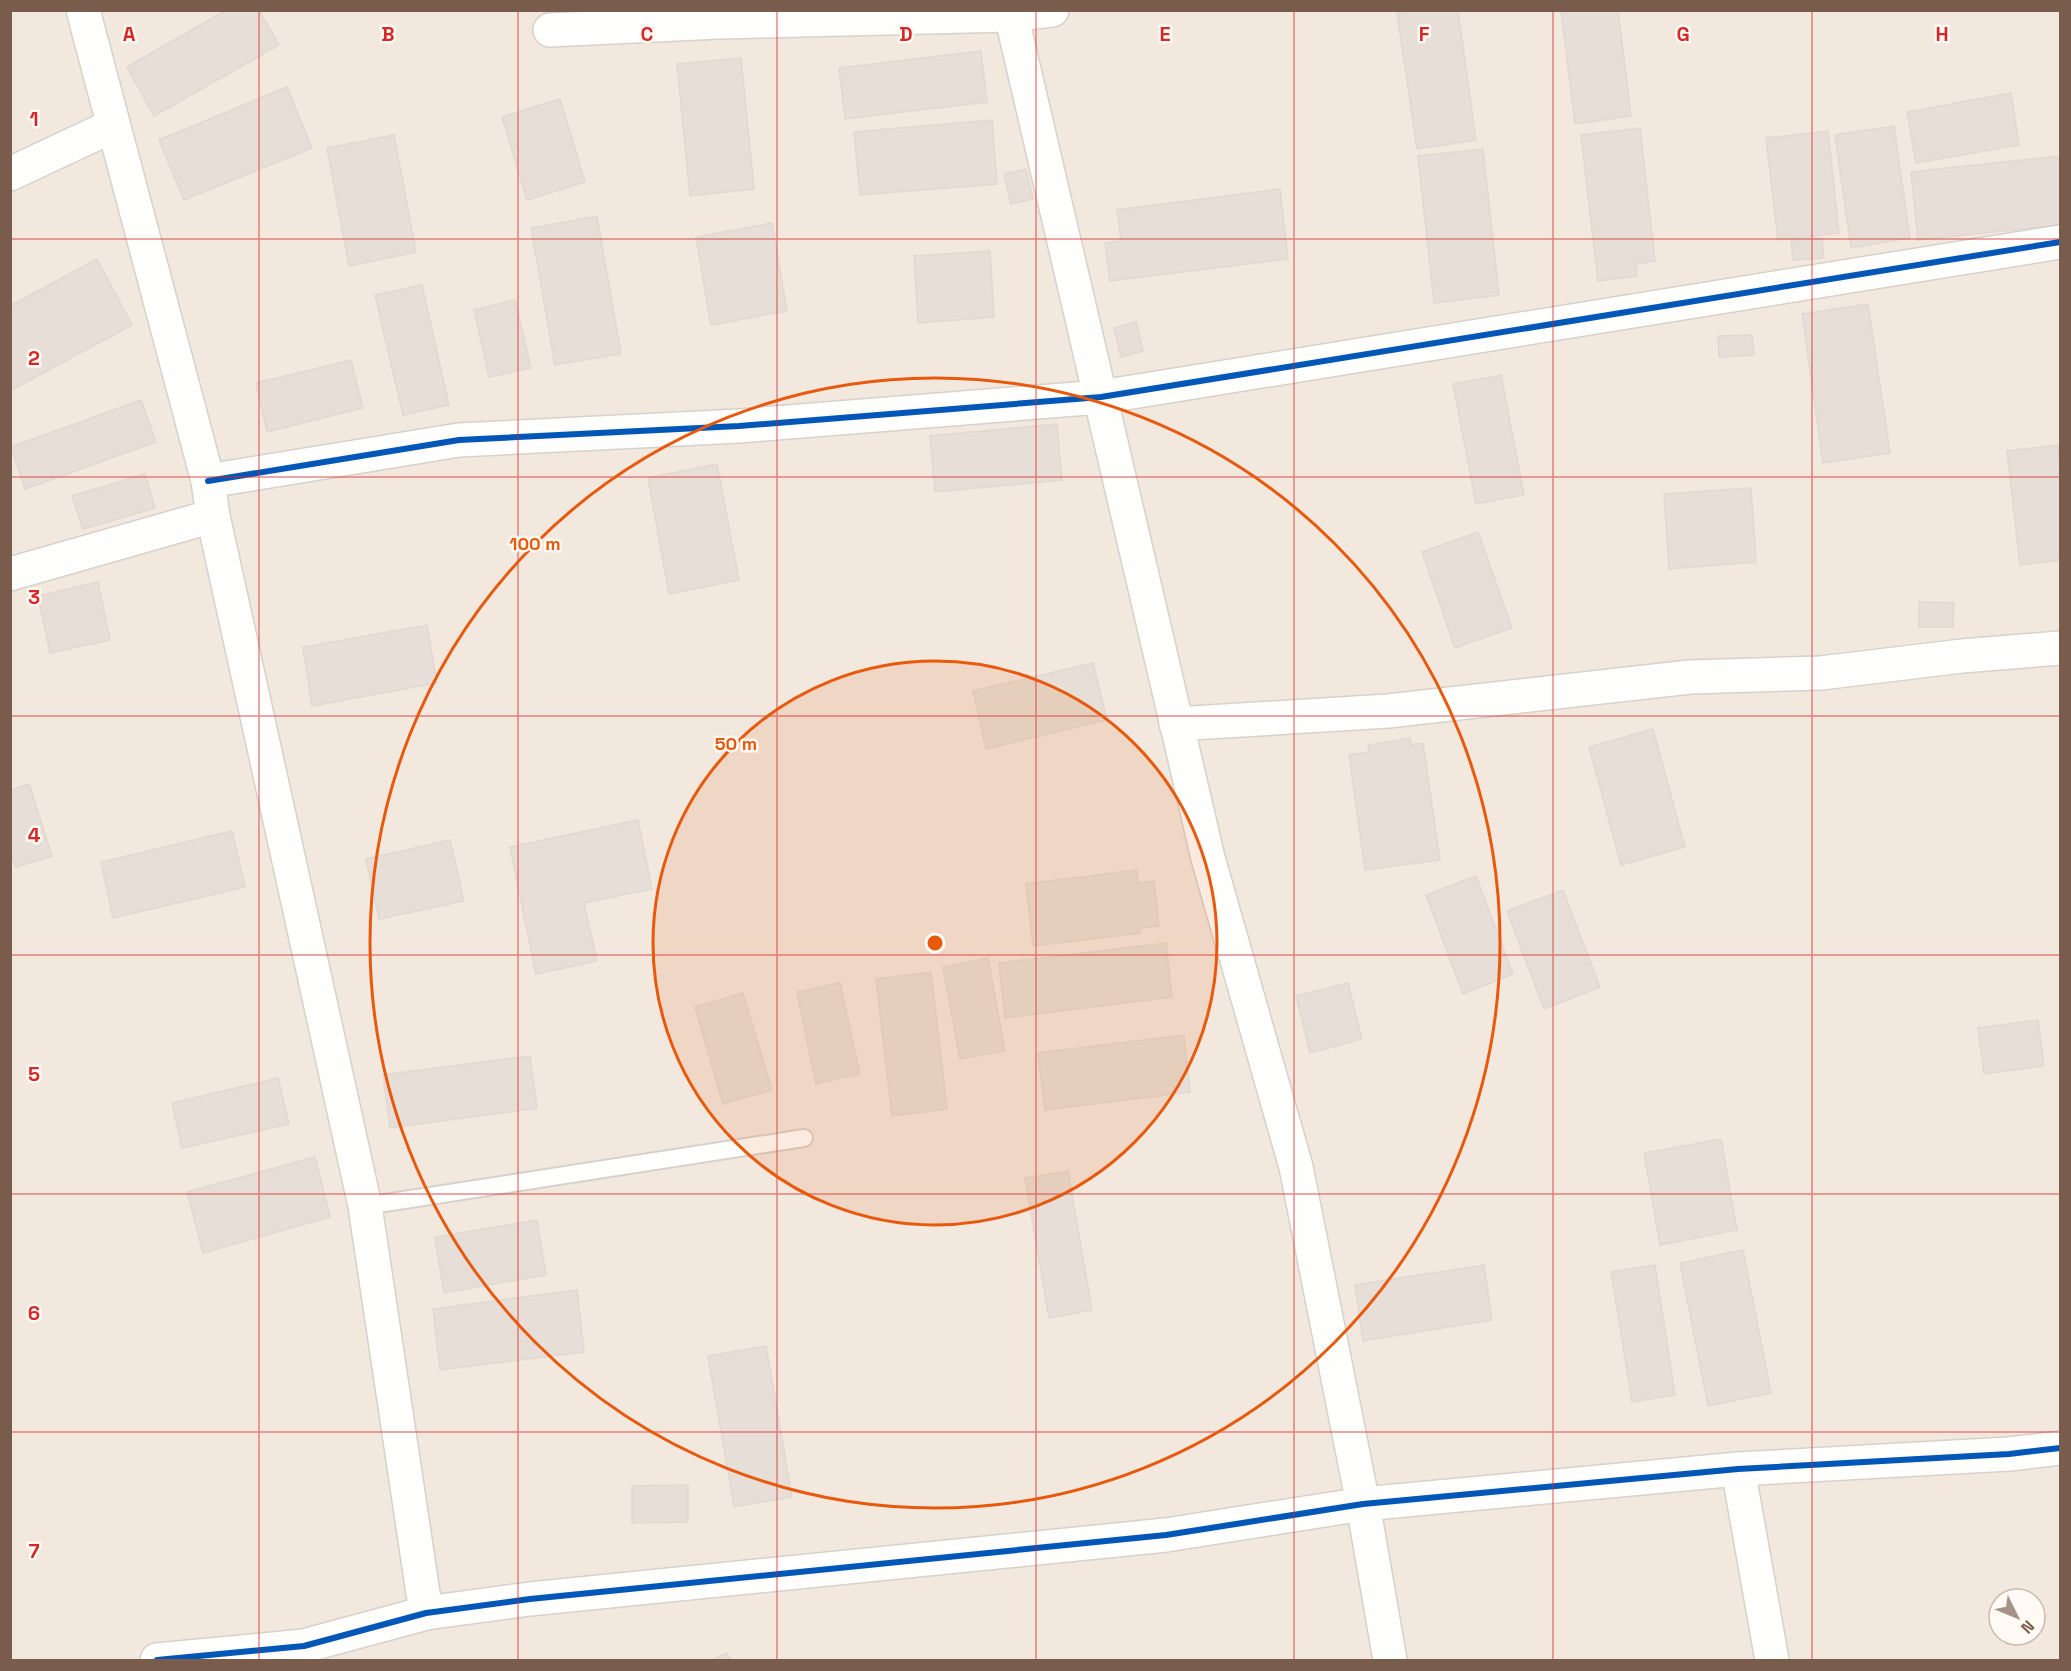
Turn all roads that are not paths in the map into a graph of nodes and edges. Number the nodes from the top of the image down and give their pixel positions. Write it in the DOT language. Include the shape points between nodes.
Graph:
graph roads {
  1 [pos="83,10"];
  2 [pos="1052,10"];
  3 [pos="1010,13"];
  4 [pos="550,30"];
  5 [pos="112,126"];
  6 [pos="10,174"];
  7 [pos="2061,242"];
  8 [pos="1101,397"];
  9 [pos="208,481"];
  10 [pos="213,516"];
  11 [pos="10,574"];
  12 [pos="2061,648"];
  13 [pos="1176,724"];
  14 [pos="804,1138"];
  15 [pos="365,1206"];
  16 [pos="2061,1448"];
  17 [pos="1738,1469"];
  18 [pos="1363,1504"];
  19 [pos="426,1613"];
  20 [pos="306,1653"];
  21 [pos="157,1660"];
  22 [pos="1390,1660"];
  23 [pos="1772,1660"];
  1 -- 5 [label="street"];
  2 -- 3 [label="street"];
  3 -- 4 [label="street"];
  3 -- 8 [label="street"];
  5 -- 6 [label="street"];
  5 -- 9 [label="street"];
  7 -- 8 [label="street"];
  8 -- 9 [label="street" via="739,426 459,440"];
  8 -- 13 [label="street"];
  9 -- 10 [label="street"];
  10 -- 11 [label="street"];
  10 -- 15 [label="street"];
  12 -- 13 [label="street" via="1821,673 1690,677 1388,711"];
  13 -- 18 [label="street" via="1209,858 1296,1167"];
  14 -- 15 [label="lane"];
  15 -- 19 [label="street"];
  16 -- 17 [label="street"];
  17 -- 18 [label="street"];
  17 -- 23 [label="street"];
  18 -- 19 [label="street" via="1166,1534"];
  18 -- 22 [label="street"];
  19 -- 20 [label="street"];
  20 -- 21 [label="street"];
}
